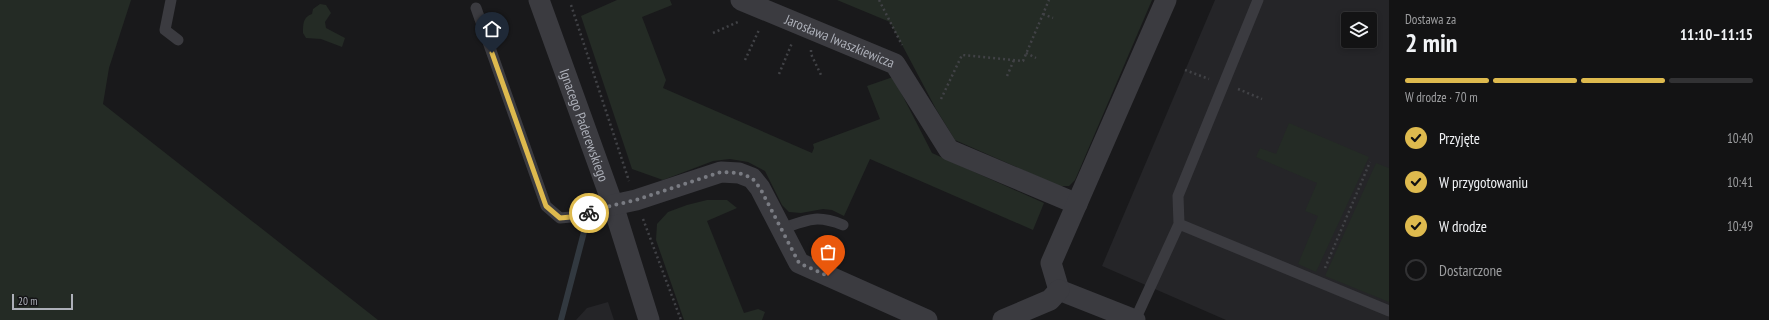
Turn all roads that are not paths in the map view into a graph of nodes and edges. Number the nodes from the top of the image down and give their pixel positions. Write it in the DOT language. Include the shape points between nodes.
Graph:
graph roads {
  1 [pos="172,0"];
  2 [pos="539,0"];
  3 [pos="741,0"];
  4 [pos="1166,0"];
  5 [pos="1258,0"];
  6 [pos="476,8"];
  7 [pos="178,40"];
  8 [pos="1077,204"];
  9 [pos="614,205"];
  10 [pos="1178,224"];
  11 [pos="843,225"];
  12 [pos="781,229"];
  13 [pos="1059,290"];
  14 [pos="1389,311"];
  15 [pos="649,320"];
  16 [pos="927,320"];
  17 [pos="1003,320"];
  18 [pos="1135,320"];
  1 -- 7 [label="lane" via="165,30"];
  2 -- 9 [label="street, Ignacego Paderewskiego"];
  3 -- 8 [label="street, Jarosława Iwaszkiewicza" via="894,64 949,150"];
  4 -- 8 [label="street"];
  5 -- 10 [label="lane" via="1178,196"];
  6 -- 9 [label="lane" via="546,206 560,218 582,216"];
  8 -- 13 [label="street" via="1051,262"];
  9 -- 12 [label="street" via="721,172 739,173 752,178 760,188"];
  9 -- 15 [label="street, Ignacego Paderewskiego"];
  10 -- 14 [label="lane"];
  10 -- 18 [label="lane"];
  11 -- 12 [label="lane" via="818,218"];
  12 -- 16 [label="street" via="799,263"];
  13 -- 17 [label="street" via="1050,300"];
  13 -- 18 [label="street"];
}
